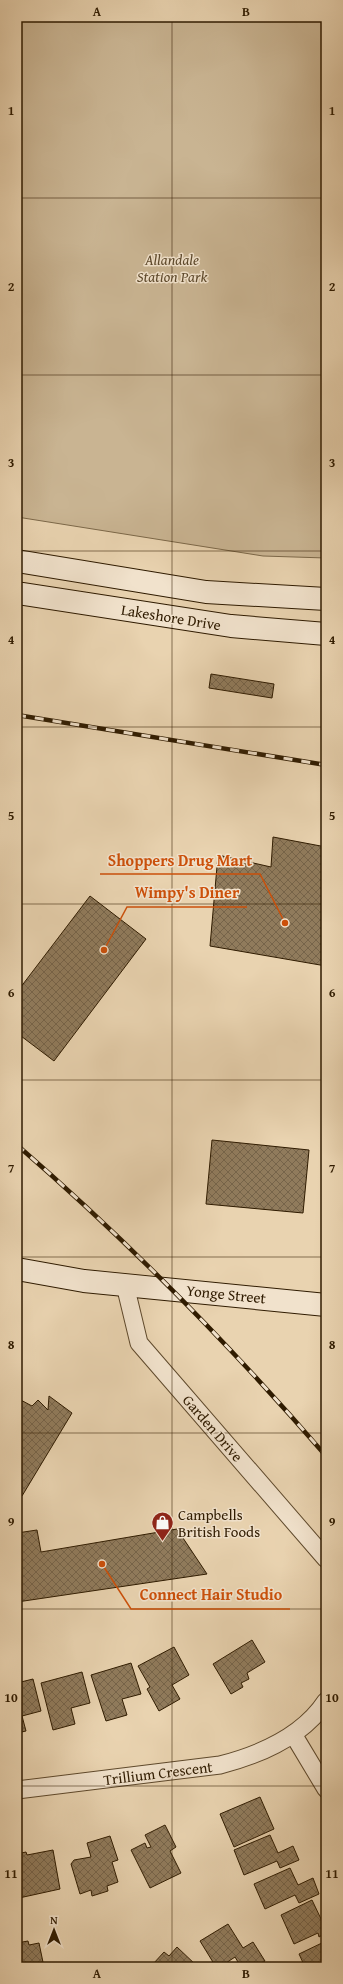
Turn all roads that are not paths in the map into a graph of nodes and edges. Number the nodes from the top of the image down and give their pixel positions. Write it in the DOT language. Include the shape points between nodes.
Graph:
graph roads {
  1 [pos="17,561"];
  2 [pos="17,593"];
  3 [pos="326,599"];
  4 [pos="326,634"];
  5 [pos="17,1269"];
  6 [pos="125,1285"];
  7 [pos="326,1305"];
  8 [pos="326,1559"];
  9 [pos="326,1701"];
  10 [pos="293,1734"];
  11 [pos="326,1789"];
  12 [pos="17,1790"];
  1 -- 3 [label="main road, Lakeshore Drive" via="206,592"];
  2 -- 4 [label="main road, Lakeshore Drive" via="231,626"];
  5 -- 6 [label="main road, Yonge Street" via="57,1277"];
  6 -- 7 [label="main road, Yonge Street"];
  6 -- 8 [label="street, Garden Drive" via="139,1343"];
  9 -- 10 [label="street" via="308,1722"];
  10 -- 11 [label="street"];
  10 -- 12 [label="street, Trillium Crescent" via="262,1751 220,1765"];
}
